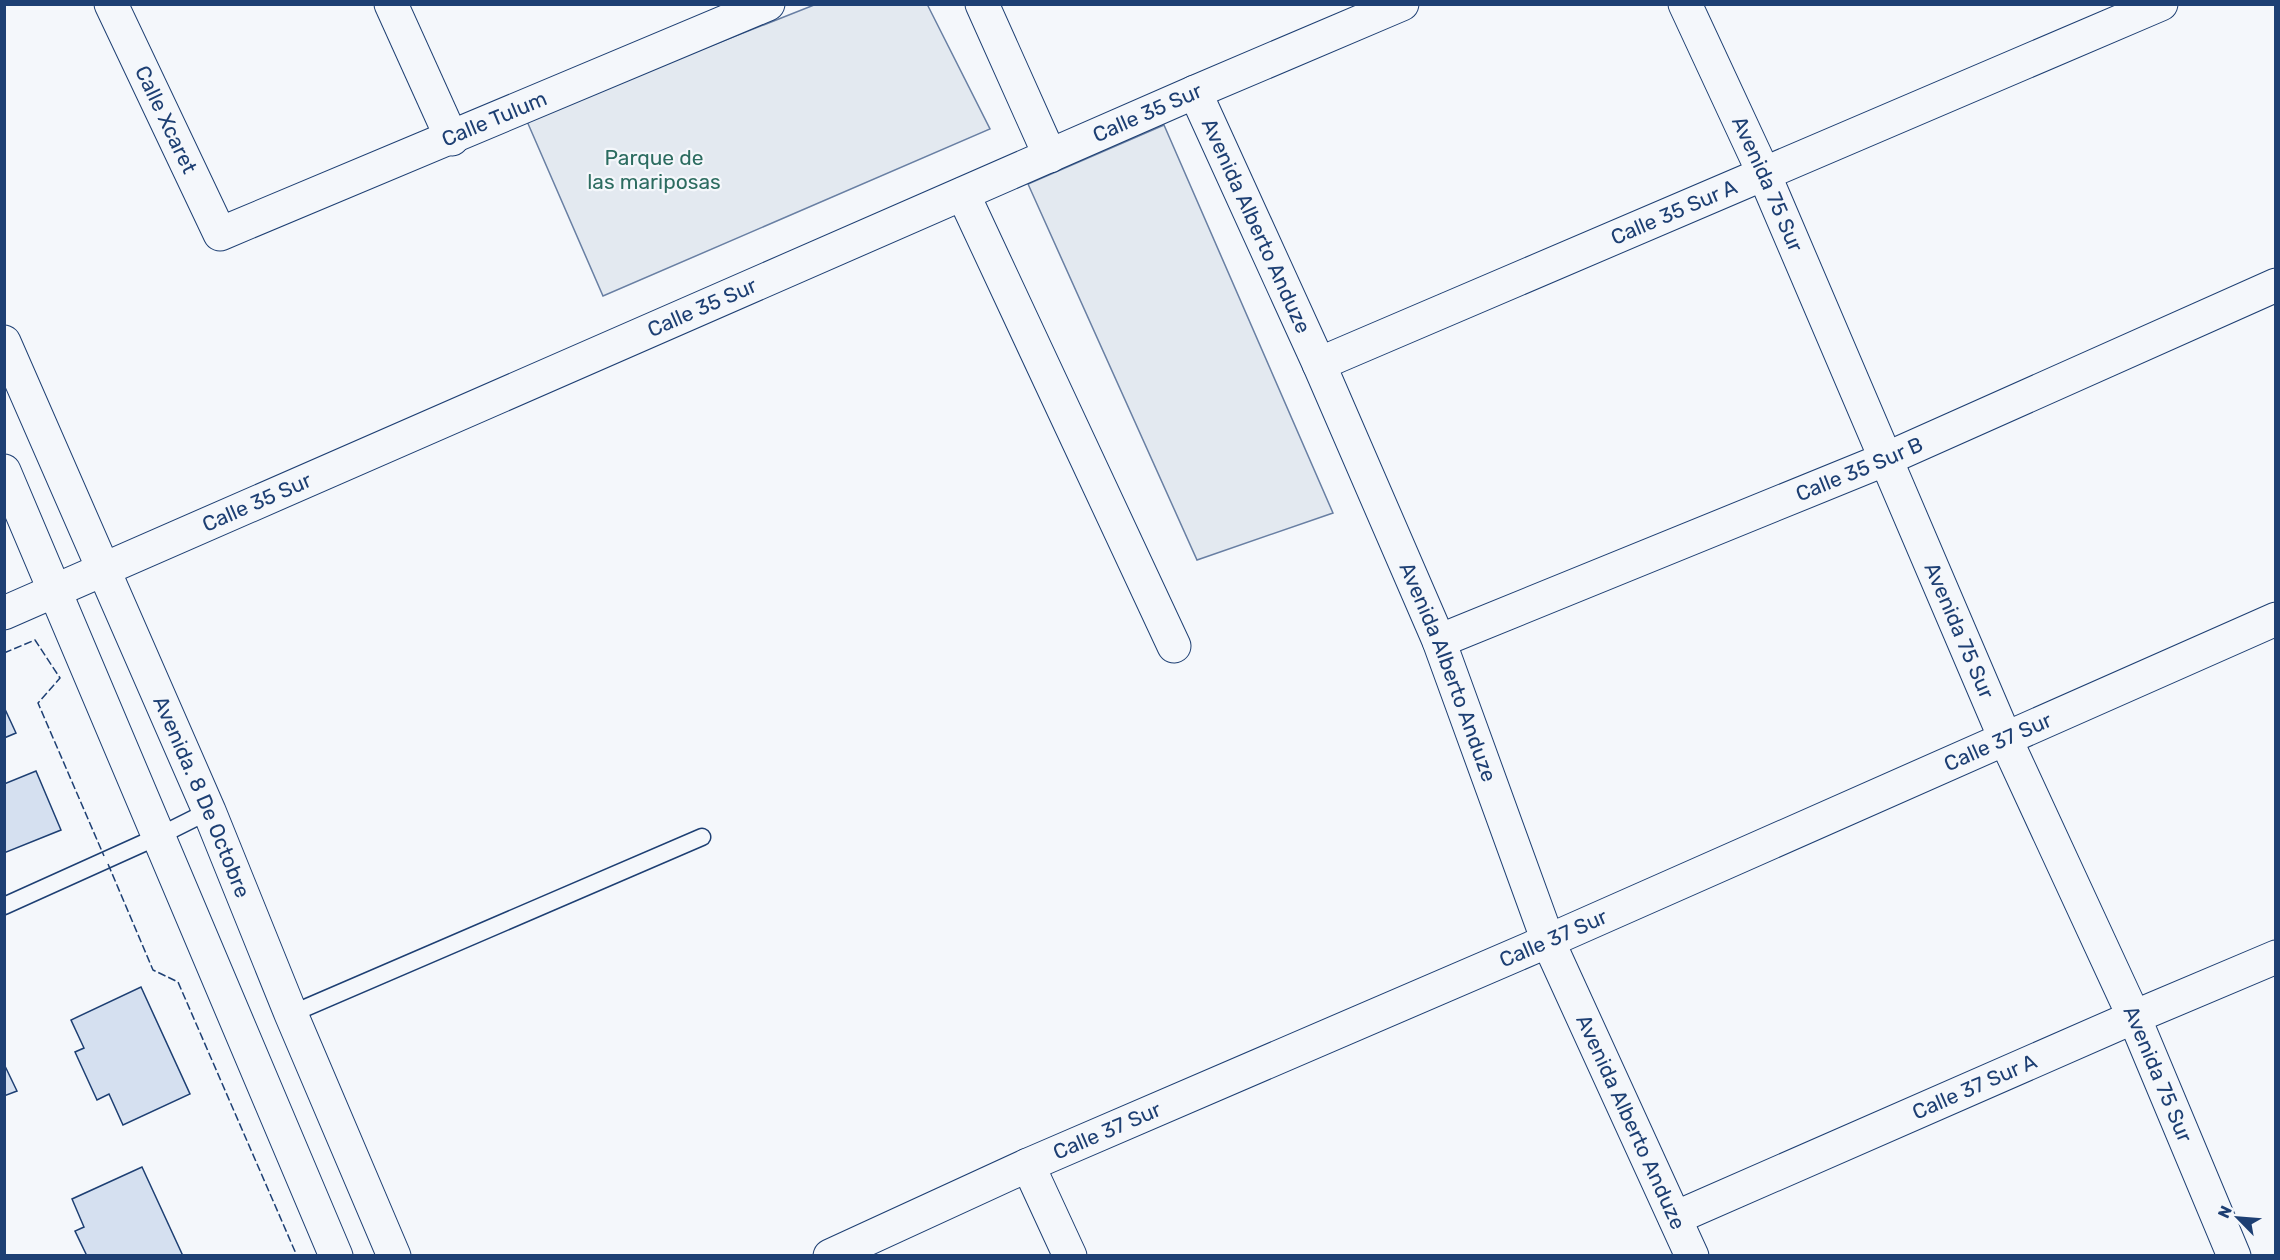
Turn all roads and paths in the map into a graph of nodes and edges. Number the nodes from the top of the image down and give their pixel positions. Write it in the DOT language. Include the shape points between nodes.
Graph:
graph roads {
  1 [pos="111,4"];
  2 [pos="392,4"];
  3 [pos="768,4"];
  4 [pos="982,4"];
  5 [pos="1685,4"];
  6 [pos="2162,4"];
  7 [pos="1381,8"];
  8 [pos="706,16"];
  9 [pos="1195,92"];
  10 [pos="452,139"];
  11 [pos="1050,156"];
  12 [pos="1764,174"];
  13 [pos="963,194"];
  14 [pos="220,234"];
  15 [pos="2276,285"];
  16 [pos="4,342"];
  17 [pos="1319,364"];
  18 [pos="1886,459"];
  19 [pos="4,471"];
  20 [pos="104,570"];
  21 [pos="57,591"];
  22 [pos="4,613"];
  23 [pos="2276,619"];
  24 [pos="1439,641"];
  25 [pos="1174,646"];
  26 [pos="2005,738"];
  27 [pos="209,811"];
  28 [pos="157,837"];
  29 [pos="702,837"];
  30 [pos="4,906"];
  31 [pos="1548,941"];
  32 [pos="2276,957"];
  33 [pos="291,1014"];
  34 [pos="2134,1017"];
  35 [pos="1029,1165"];
  36 [pos="1675,1218"];
  37 [pos="336,1256"];
  38 [pos="394,1256"];
  39 [pos="830,1256"];
  40 [pos="1070,1256"];
  41 [pos="1692,1256"];
  42 [pos="2234,1256"];
  1 -- 14 [label="street, Calle Xcaret"];
  2 -- 10 [label="street"];
  3 -- 8 [label="street, Calle Tulum"];
  4 -- 11 [label="street"];
  5 -- 12 [label="street, Avenida 75 Sur"];
  6 -- 12 [label="street, Calle 35 Sur A"];
  7 -- 9 [label="street, Calle 35 Sur"];
  8 -- 10 [label="street, Calle Tulum"];
  9 -- 11 [label="street, Calle 35 Sur"];
  9 -- 17 [label="street, Avenida Alberto Anduze"];
  10 -- 14 [label="street, Calle Tulum"];
  11 -- 13 [label="street, Calle 35 Sur"];
  12 -- 17 [label="street, Calle 35 Sur A"];
  12 -- 18 [label="street, Avenida 75 Sur"];
  13 -- 20 [label="street, Calle 35 Sur"];
  13 -- 25 [label="street"];
  15 -- 18 [label="street, Calle 35 Sur B"];
  16 -- 20 [label="street, Avenida. 8 De Octobre"];
  17 -- 24 [label="street, Avenida Alberto Anduze"];
  18 -- 24 [label="street, Calle 35 Sur B"];
  18 -- 26 [label="street, Avenida 75 Sur"];
  19 -- 21 [label="street"];
  20 -- 21 [label="street, Calle 35 Sur"];
  20 -- 27 [label="street, Avenida. 8 De Octobre"];
  21 -- 22 [label="street, Calle 35 Sur"];
  21 -- 28 [label="street"];
  23 -- 26 [label="street, Calle 37 Sur"];
  24 -- 31 [label="street, Avenida Alberto Anduze"];
  26 -- 31 [label="street, Calle 37 Sur"];
  26 -- 34 [label="street, Avenida 75 Sur"];
  27 -- 28 [label="lane"];
  27 -- 33 [label="street, Avenida. 8 De Octobre"];
  28 -- 30 [label="lane"];
  28 -- 37 [label="street"];
  29 -- 33 [label="lane"];
  31 -- 35 [label="street, Calle 37 Sur"];
  31 -- 36 [label="street, Avenida Alberto Anduze"];
  32 -- 34 [label="street, Calle 37 Sur A"];
  33 -- 38 [label="street, Avenida. 8 De Octobre"];
  34 -- 36 [label="street, Calle 37 Sur A"];
  34 -- 42 [label="street, Avenida 75 Sur"];
  35 -- 39 [label="street, Calle 37 Sur"];
  35 -- 40 [label="street"];
  36 -- 41 [label="street, Avenida Alberto Anduze"];
}
